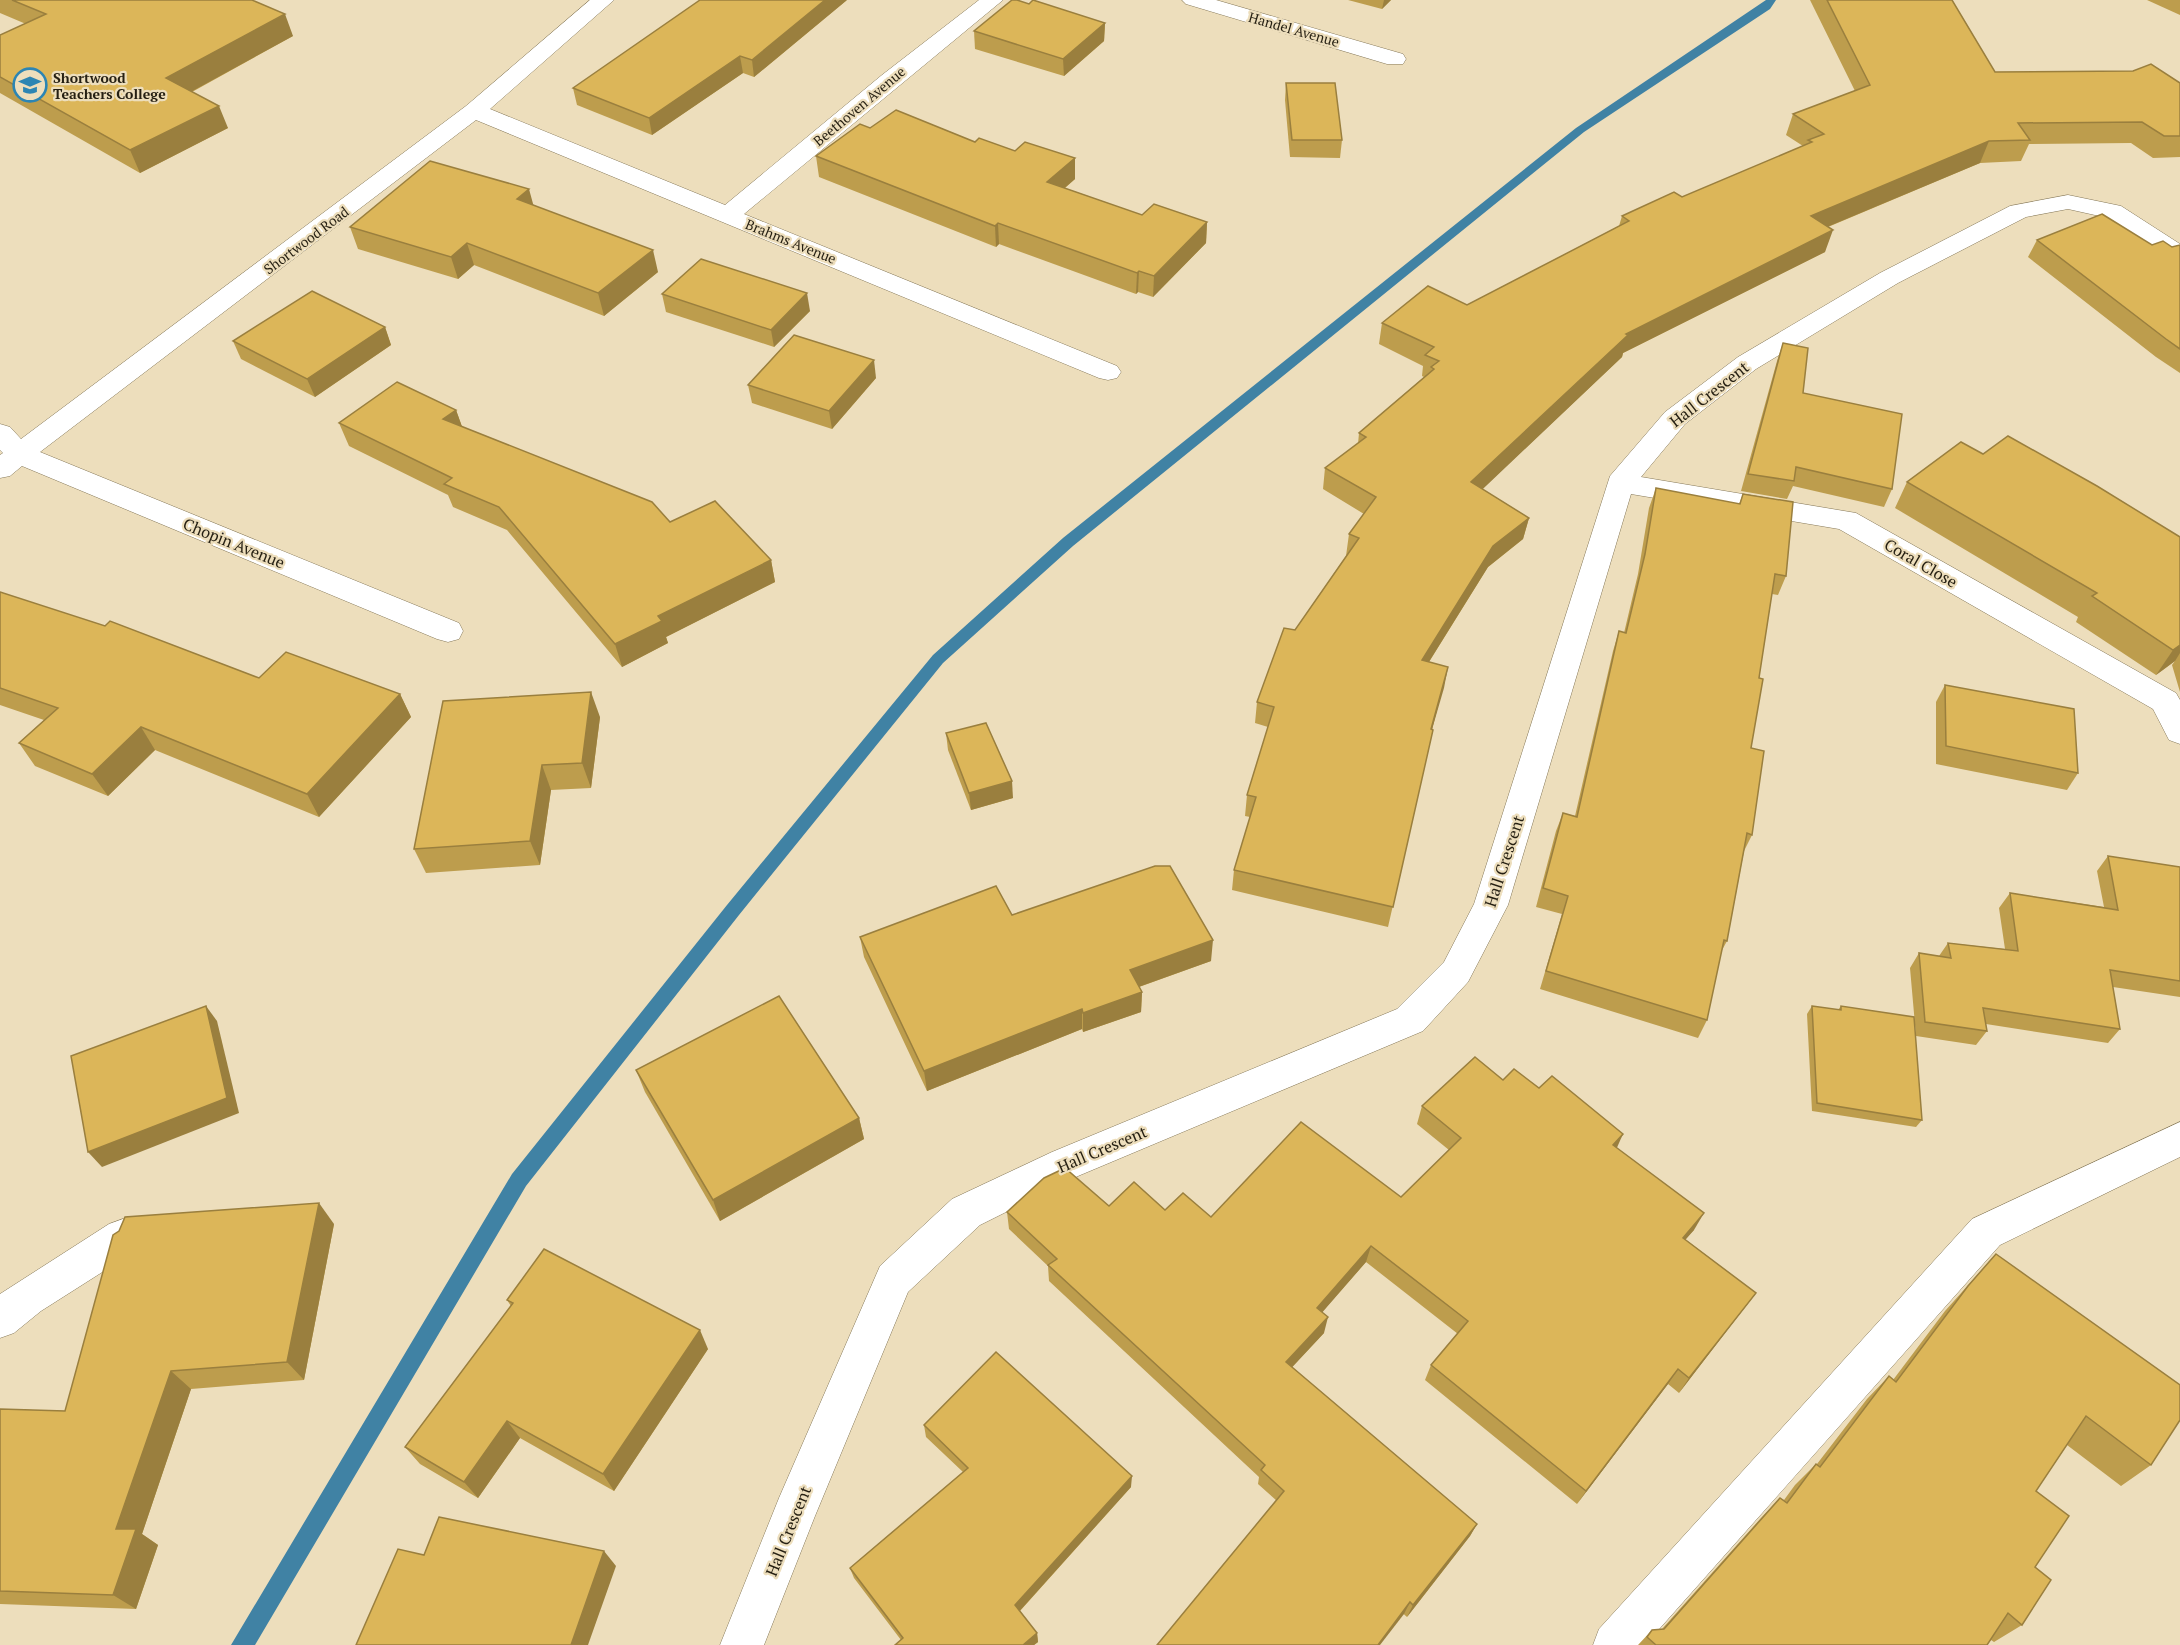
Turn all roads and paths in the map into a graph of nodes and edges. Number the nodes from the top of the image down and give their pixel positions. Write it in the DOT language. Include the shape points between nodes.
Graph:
graph roads {
  1 [pos="603,0"];
  2 [pos="992,0"];
  3 [pos="1193,0"];
  4 [pos="1395,59"];
  5 [pos="474,111"];
  6 [pos="728,215"];
  7 [pos="2180,255"];
  8 [pos="1108,372"];
  9 [pos="0,433"];
  10 [pos="9,462"];
  11 [pos="1620,483"];
  12 [pos="448,631"];
  13 [pos="2180,732"];
  14 [pos="2180,1139"];
  15 [pos="123,1237"];
  16 [pos="0,1319"];
  17 [pos="742,1645"];
  18 [pos="1615,1645"];
  1 -- 5 [label="street, Shortwood Road"];
  2 -- 6 [label="street, Beethoven Avenue"];
  3 -- 4 [label="street, Handel Avenue"];
  5 -- 6 [label="street, Brahms Avenue"];
  5 -- 10 [label="street, Shortwood Road"];
  6 -- 8 [label="street, Brahms Avenue"];
  7 -- 11 [label="street, Hall Crescent" via="2112,211 2068,202 2019,211 1889,278 1747,363 1674,418"];
  9 -- 10 [label="street"];
  10 -- 12 [label="street, Chopin Avenue"];
  11 -- 13 [label="street, Coral Close" via="1846,520 2165,701"];
  11 -- 17 [label="street, Hall Crescent" via="1491,905 1456,972 1410,1020 1065,1164 966,1212 894,1279"];
  14 -- 18 [label="street" via="1986,1232"];
  15 -- 16 [label="street"];
}
